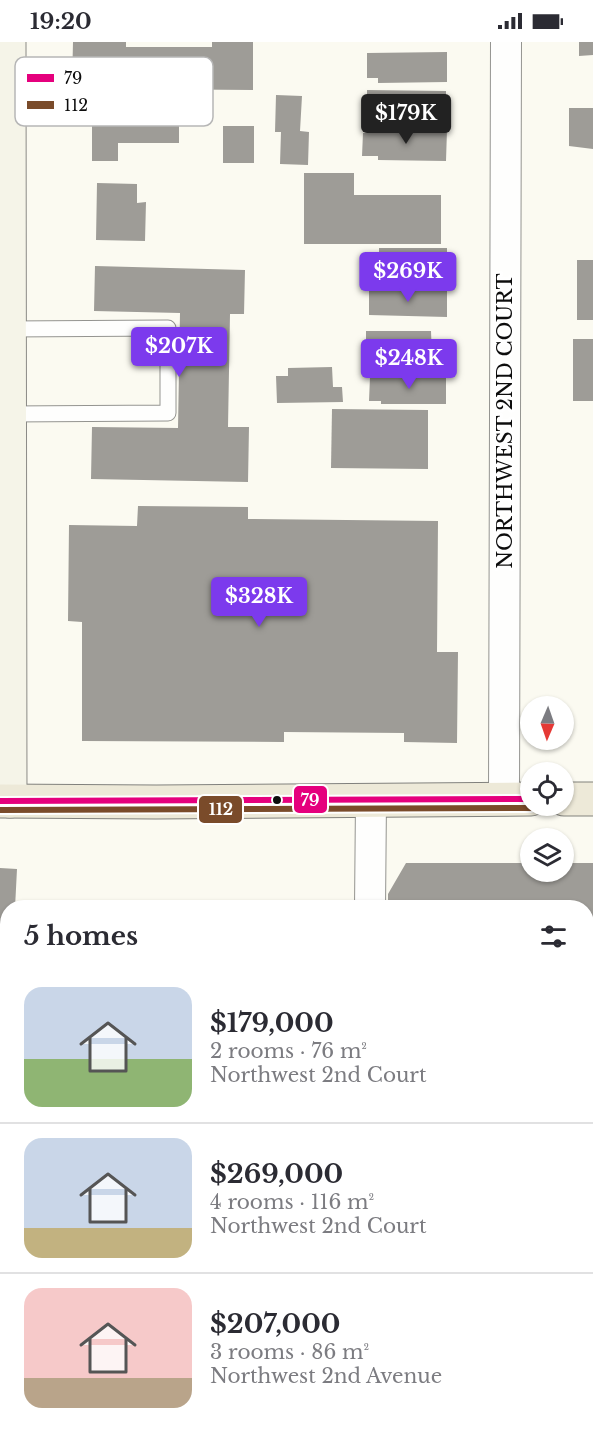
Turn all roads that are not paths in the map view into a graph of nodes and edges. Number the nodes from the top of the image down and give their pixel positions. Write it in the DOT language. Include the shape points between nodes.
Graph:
graph roads {
  1 [pos="9,42"];
  2 [pos="506,42"];
  3 [pos="4,92"];
  4 [pos="4,329"];
  5 [pos="9,414"];
  6 [pos="517,799"];
  7 [pos="574,799"];
  8 [pos="593,799"];
  9 [pos="371,800"];
  10 [pos="5,801"];
  11 [pos="370,900"];
  1 -- 3 [label="street"];
  2 -- 6 [label="street, NORTHWEST 2ND COURT"];
  3 -- 4 [label="street"];
  4 -- 5 [label="street"];
  4 -- 5 [label="lane" via="168,328 168,413"];
  5 -- 10 [label="street"];
  6 -- 9 [label="main road"];
  7 -- 8 [label="main road"];
  9 -- 10 [label="main road"];
  9 -- 11 [label="street"];
}
